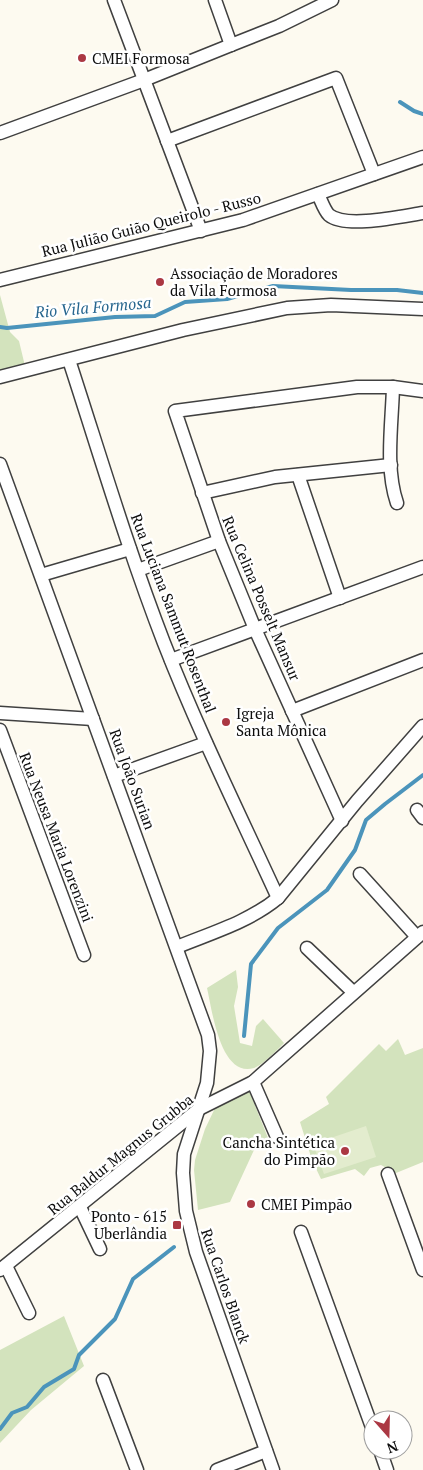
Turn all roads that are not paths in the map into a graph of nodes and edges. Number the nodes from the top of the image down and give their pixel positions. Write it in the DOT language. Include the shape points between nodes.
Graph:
graph roads {
  1 [pos="114,0"];
  2 [pos="215,0"];
  3 [pos="332,0"];
  4 [pos="231,45"];
  5 [pos="144,80"];
  6 [pos="0,133"];
  7 [pos="167,141"];
  8 [pos="423,157"];
  9 [pos="374,174"];
  10 [pos="318,194"];
  11 [pos="423,213"];
  12 [pos="201,231"];
  13 [pos="0,280"];
  14 [pos="423,309"];
  15 [pos="69,360"];
  16 [pos="0,377"];
  17 [pos="393,388"];
  18 [pos="423,391"];
  19 [pos="0,464"];
  20 [pos="391,466"];
  21 [pos="298,475"];
  22 [pos="202,493"];
  23 [pos="397,503"];
  24 [pos="219,541"];
  25 [pos="130,549"];
  26 [pos="423,567"];
  27 [pos="138,570"];
  28 [pos="41,575"];
  29 [pos="340,598"];
  30 [pos="256,629"];
  31 [pos="171,660"];
  32 [pos="423,660"];
  33 [pos="292,711"];
  34 [pos="0,713"];
  35 [pos="93,719"];
  36 [pos="423,726"];
  37 [pos="0,730"];
  38 [pos="206,742"];
  39 [pos="114,776"];
  40 [pos="342,821"];
  41 [pos="360,874"];
  42 [pos="278,898"];
  43 [pos="420,935"];
  44 [pos="177,947"];
  45 [pos="307,948"];
  46 [pos="84,955"];
  47 [pos="353,992"];
  48 [pos="254,1082"];
  49 [pos="199,1109"];
  50 [pos="277,1137"];
  51 [pos="388,1174"];
  52 [pos="80,1207"];
  53 [pos="301,1232"];
  54 [pos="100,1249"];
  55 [pos="3,1268"];
  56 [pos="423,1270"];
  57 [pos="29,1312"];
  58 [pos="103,1380"];
  59 [pos="366,1410"];
  60 [pos="266,1451"];
  61 [pos="137,1470"];
  62 [pos="217,1470"];
  63 [pos="273,1470"];
  1 -- 5 [label="street"];
  2 -- 4 [label="street"];
  3 -- 4 [label="street"];
  4 -- 5 [label="street"];
  5 -- 6 [label="street"];
  5 -- 7 [label="street"];
  7 -- 9 [label="street" via="336,78"];
  7 -- 12 [label="street"];
  8 -- 9 [label="street, Rua Julião Guião Queirolo - Russo"];
  9 -- 10 [label="street, Rua Julião Guião Queirolo - Russo"];
  10 -- 11 [label="street" via="326,211 336,218 361,221"];
  10 -- 12 [label="street, Rua Julião Guião Queirolo - Russo"];
  12 -- 13 [label="street, Rua Julião Guião Queirolo - Russo"];
  14 -- 15 [label="street" via="331,305 287,308 183,330"];
  15 -- 16 [label="street"];
  15 -- 25 [label="street, Rua Luciana Sammut Rosenthal"];
  17 -- 18 [label="street"];
  17 -- 20 [label="street"];
  17 -- 22 [label="street, Rua Celina Posselt Mansur" via="349,388 175,411"];
  19 -- 28 [label="street, Rua João Surian"];
  20 -- 21 [label="street"];
  20 -- 23 [label="street"];
  21 -- 22 [label="street"];
  21 -- 29 [label="street"];
  22 -- 24 [label="street, Rua Celina Posselt Mansur"];
  24 -- 27 [label="street"];
  24 -- 30 [label="street, Rua Celina Posselt Mansur"];
  25 -- 27 [label="street, Rua Luciana Sammut Rosenthal"];
  25 -- 28 [label="street"];
  26 -- 29 [label="street"];
  27 -- 31 [label="street, Rua Luciana Sammut Rosenthal"];
  28 -- 35 [label="street, Rua João Surian"];
  29 -- 30 [label="street"];
  30 -- 31 [label="street"];
  30 -- 33 [label="street, Rua Celina Posselt Mansur"];
  31 -- 38 [label="street, Rua Luciana Sammut Rosenthal"];
  32 -- 33 [label="street"];
  33 -- 40 [label="street, Rua Celina Posselt Mansur"];
  34 -- 35 [label="street"];
  35 -- 39 [label="street, Rua João Surian"];
  36 -- 40 [label="street"];
  37 -- 46 [label="street, Rua Neusa Maria Lorenzini"];
  38 -- 39 [label="street"];
  38 -- 42 [label="street, Rua Luciana Sammut Rosenthal"];
  39 -- 44 [label="street, Rua João Surian"];
  40 -- 42 [label="street"];
  41 -- 43 [label="street"];
  42 -- 44 [label="street" via="248,918"];
  43 -- 47 [label="street, Rua Baldur Magnus Grubba"];
  44 -- 49 [label="street, Rua João Surian" via="208,1034 209,1069"];
  45 -- 47 [label="street"];
  47 -- 48 [label="street, Rua Baldur Magnus Grubba"];
  48 -- 49 [label="street, Rua Baldur Magnus Grubba"];
  48 -- 50 [label="street"];
  49 -- 52 [label="street, Rua Baldur Magnus Grubba"];
  49 -- 60 [label="street, Rua Carlos Blanck" via="184,1154 187,1218"];
  51 -- 56 [label="street"];
  52 -- 54 [label="street"];
  52 -- 55 [label="street, Rua Baldur Magnus Grubba"];
  53 -- 59 [label="street"];
  55 -- 57 [label="street"];
  58 -- 61 [label="street"];
  60 -- 62 [label="street"];
  60 -- 63 [label="street, Rua Carlos Blanck"];
}
